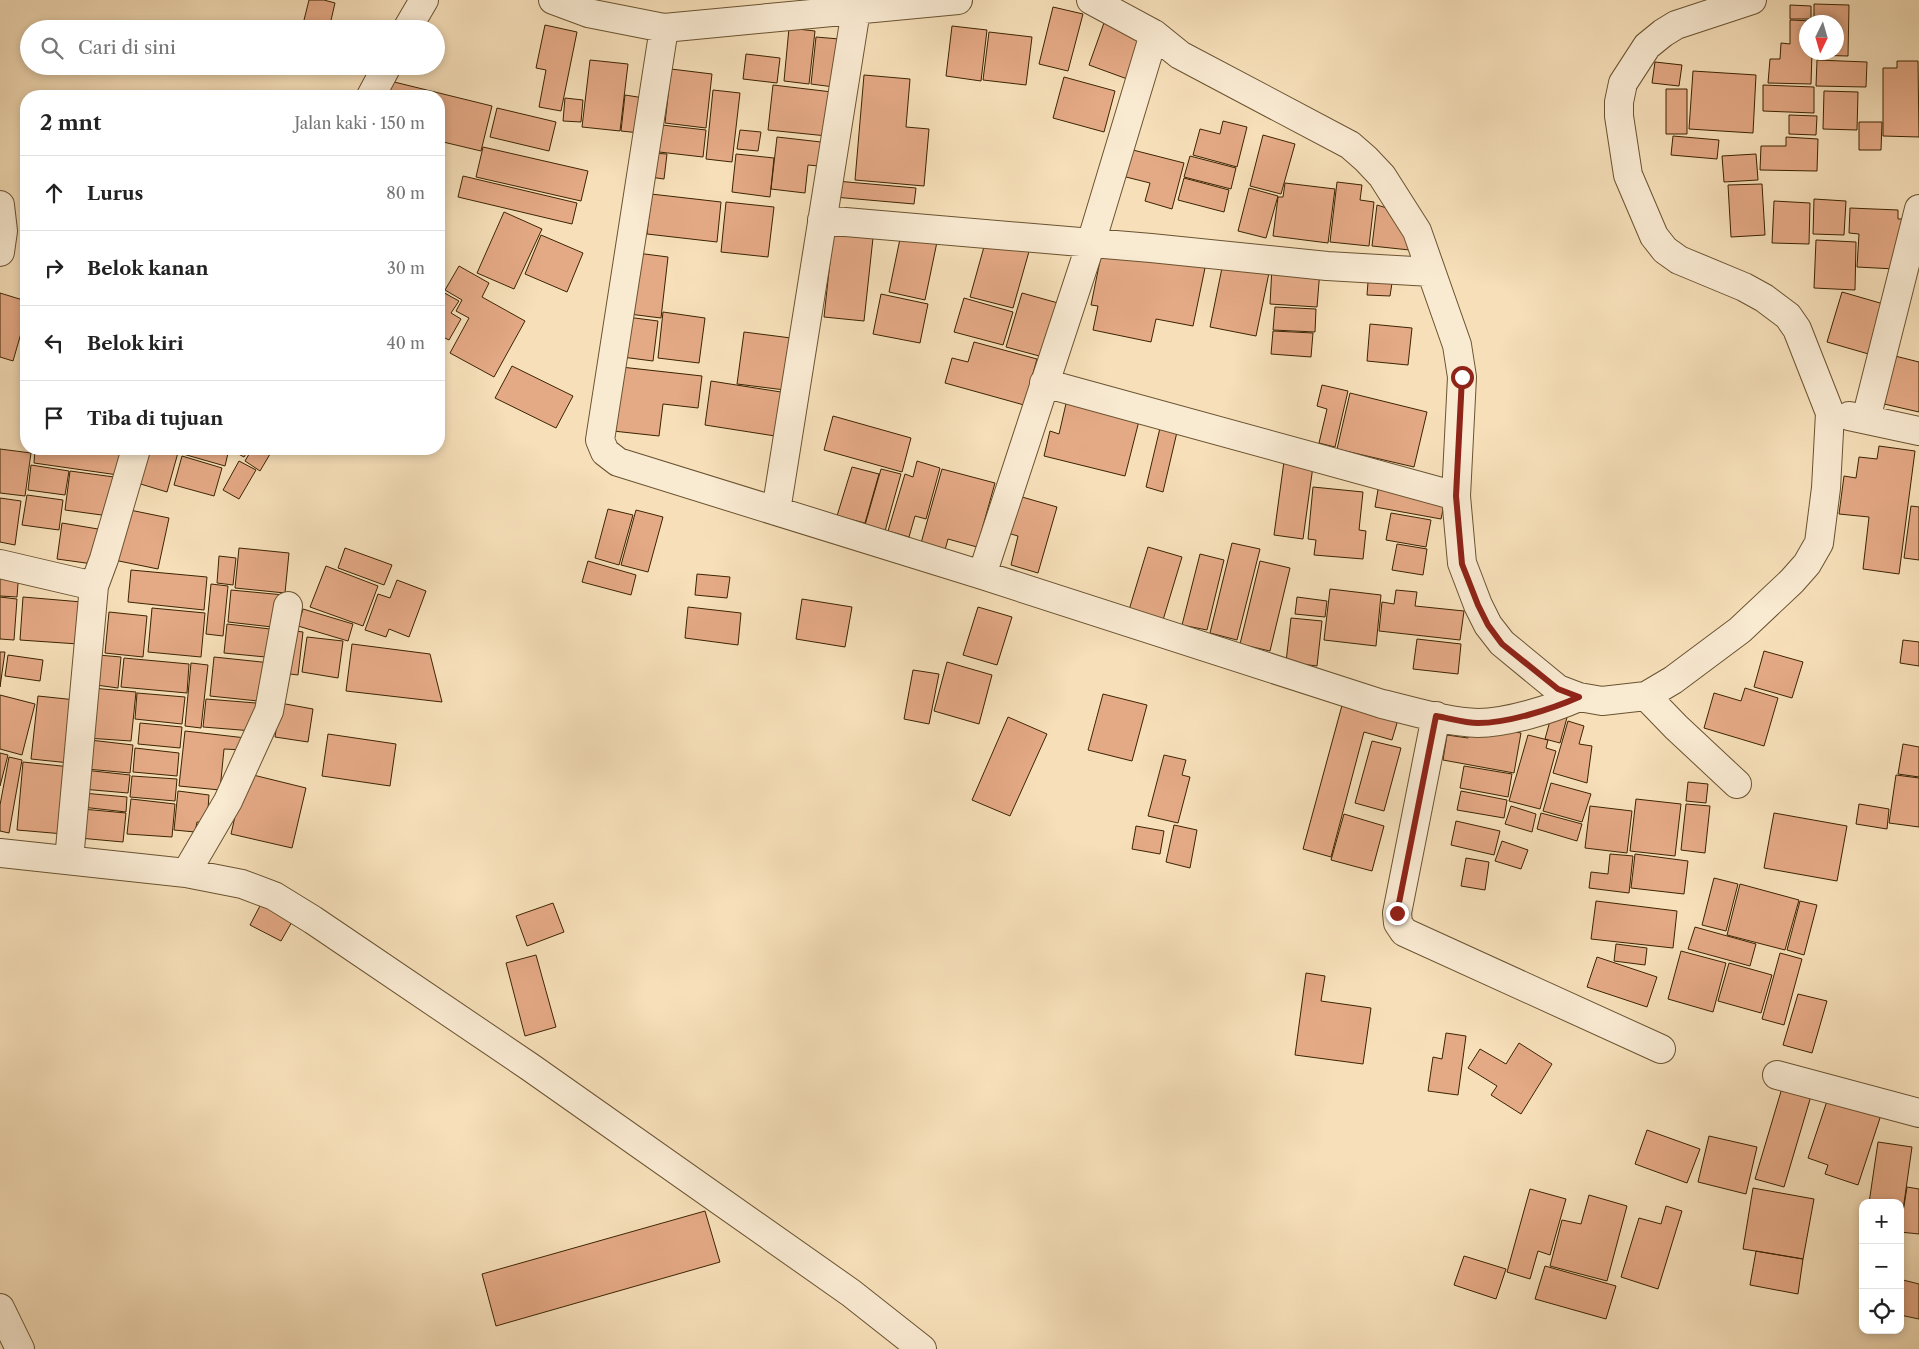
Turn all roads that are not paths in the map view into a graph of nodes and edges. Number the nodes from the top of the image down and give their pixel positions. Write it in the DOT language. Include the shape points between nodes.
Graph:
graph roads {
  1 [pos="424,0"];
  2 [pos="553,0"];
  3 [pos="958,0"];
  4 [pos="1091,0"];
  5 [pos="1752,0"];
  6 [pos="856,10"];
  7 [pos="412,20"];
  8 [pos="664,28"];
  9 [pos="1154,34"];
  10 [pos="381,75"];
  11 [pos="373,90"];
  12 [pos="0,205"];
  13 [pos="1919,209"];
  14 [pos="822,220"];
  15 [pos="1091,243"];
  16 [pos="0,252"];
  17 [pos="1431,272"];
  18 [pos="1044,383"];
  19 [pos="1830,413"];
  20 [pos="1866,419"];
  21 [pos="1919,431"];
  22 [pos="134,455"];
  23 [pos="1456,496"];
  24 [pos="776,511"];
  25 [pos="0,564"];
  26 [pos="982,575"];
  27 [pos="94,586"];
  28 [pos="288,606"];
  29 [pos="1579,697"];
  30 [pos="1648,699"];
  31 [pos="1436,716"];
  32 [pos="1737,784"];
  33 [pos="0,853"];
  34 [pos="69,860"];
  35 [pos="186,873"];
  36 [pos="1661,1049"];
  37 [pos="1777,1075"];
  38 [pos="1919,1113"];
  39 [pos="0,1308"];
  40 [pos="20,1349"];
  41 [pos="922,1349"];
  1 -- 7 [label="street"];
  2 -- 8 [label="street" via="588,13"];
  3 -- 6 [label="street"];
  4 -- 9 [label="street"];
  5 -- 19 [label="street" via="1676,25 1647,46 1623,83 1619,102 1628,175 1654,236 1665,250 1679,260 1744,287 1788,316 1797,329"];
  6 -- 8 [label="street"];
  6 -- 14 [label="street"];
  8 -- 24 [label="street" via="600,440 605,452 618,462"];
  9 -- 15 [label="street"];
  9 -- 17 [label="street" via="1180,55 1350,146 1366,159 1382,176 1417,231"];
  10 -- 11 [label="street"];
  12 -- 16 [label="street" via="4,231"];
  13 -- 20 [label="street"];
  14 -- 15 [label="street"];
  14 -- 24 [label="street"];
  15 -- 17 [label="street" via="1327,266"];
  15 -- 18 [label="street"];
  17 -- 23 [label="street" via="1457,345 1462,377"];
  18 -- 23 [label="street"];
  18 -- 26 [label="street"];
  19 -- 20 [label="street"];
  19 -- 30 [label="street" via="1819,543 1807,564 1740,630"];
  20 -- 21 [label="street"];
  22 -- 27 [label="street"];
  23 -- 29 [label="street" via="1462,564 1488,625 1502,644 1535,672 1558,689"];
  24 -- 26 [label="street"];
  25 -- 27 [label="street"];
  26 -- 31 [label="street" via="1382,704"];
  27 -- 34 [label="street"];
  28 -- 35 [label="street" via="269,711 228,801"];
  29 -- 30 [label="street"];
  29 -- 31 [label="street" via="1552,709 1478,723"];
  30 -- 32 [label="street"];
  31 -- 36 [label="street" via="1397,913 1398,923 1404,932"];
  33 -- 34 [label="street"];
  34 -- 35 [label="street"];
  35 -- 41 [label="street" via="242,884 274,896 313,920 579,1101 852,1293"];
  37 -- 38 [label="street"];
  39 -- 40 [label="street"];
}
